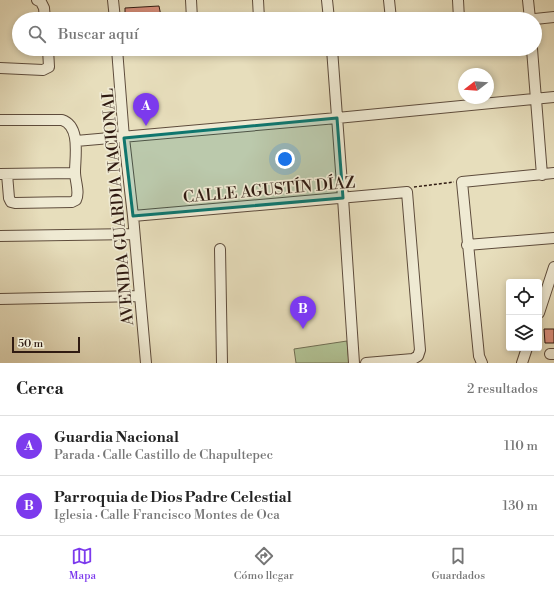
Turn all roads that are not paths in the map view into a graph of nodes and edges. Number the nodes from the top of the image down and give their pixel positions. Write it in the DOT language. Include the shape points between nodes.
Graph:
graph roads {
  1 [pos="37,0"];
  2 [pos="113,0"];
  3 [pos="191,0"];
  4 [pos="258,0"];
  5 [pos="327,0"];
  6 [pos="389,0"];
  7 [pos="458,0"];
  8 [pos="528,0"];
  9 [pos="44,12"];
  10 [pos="114,12"];
  11 [pos="192,12"];
  12 [pos="259,12"];
  13 [pos="328,12"];
  14 [pos="390,12"];
  15 [pos="459,12"];
  16 [pos="529,12"];
  17 [pos="554,18"];
  18 [pos="542,19"];
  19 [pos="48,56"];
  20 [pos="118,56"];
  21 [pos="333,56"];
  22 [pos="533,56"];
  23 [pos="0,68"];
  24 [pos="554,96"];
  25 [pos="536,98"];
  26 [pos="337,118"];
  27 [pos="0,120"];
  28 [pos="124,138"];
  29 [pos="76,141"];
  30 [pos="75,173"];
  31 [pos="4,174"];
  32 [pos="542,174"];
  33 [pos="554,174"];
  34 [pos="343,198"];
  35 [pos="133,216"];
  36 [pos="134,234"];
  37 [pos="0,236"];
  38 [pos="554,238"];
  39 [pos="467,245"];
  40 [pos="220,249"];
  41 [pos="554,267"];
  42 [pos="140,296"];
  43 [pos="0,299"];
  44 [pos="542,304"];
  45 [pos="526,351"];
  46 [pos="146,363"];
  47 [pos="222,363"];
  48 [pos="354,363"];
  49 [pos="366,363"];
  50 [pos="482,363"];
  51 [pos="522,363"];
  1 -- 9 [label="street" via="41,2"];
  2 -- 10 [label="street"];
  3 -- 11 [label="street"];
  4 -- 12 [label="street"];
  5 -- 13 [label="street"];
  6 -- 14 [label="street"];
  7 -- 15 [label="street"];
  8 -- 16 [label="street"];
  17 -- 18 [label="street"];
  19 -- 23 [label="street" via="49,67 43,70"];
  20 -- 28 [label="street, AVENIDA GUARDIA NACIONAL"];
  21 -- 26 [label="street"];
  22 -- 25 [label="street"];
  24 -- 25 [label="street"];
  25 -- 26 [label="street"];
  25 -- 32 [label="street"];
  26 -- 28 [label="street"];
  26 -- 34 [label="street"];
  27 -- 29 [label="street" via="62,120 71,127"];
  28 -- 29 [label="street"];
  28 -- 35 [label="street, AVENIDA GUARDIA NACIONAL"];
  29 -- 30 [label="street"];
  30 -- 31 [label="street"];
  30 -- 31 [label="street" via="78,196 72,202 15,203 9,198"];
  32 -- 33 [label="street"];
  32 -- 39 [label="street" via="462,182"];
  34 -- 35 [label="street, CALLE AGUSTÍN DÍAZ"];
  34 -- 48 [label="street"];
  34 -- 49 [label="street, CALLE AGUSTÍN DÍAZ" via="407,192 420,350 418,356 413,359"];
  35 -- 36 [label="street, AVENIDA GUARDIA NACIONAL"];
  36 -- 37 [label="street"];
  36 -- 42 [label="street, AVENIDA GUARDIA NACIONAL"];
  38 -- 39 [label="street"];
  39 -- 50 [label="street" via="479,356"];
  40 -- 47 [label="street"];
  41 -- 44 [label="street"];
  42 -- 43 [label="street"];
  42 -- 46 [label="street, AVENIDA GUARDIA NACIONAL"];
  45 -- 51 [label="street"];
}
